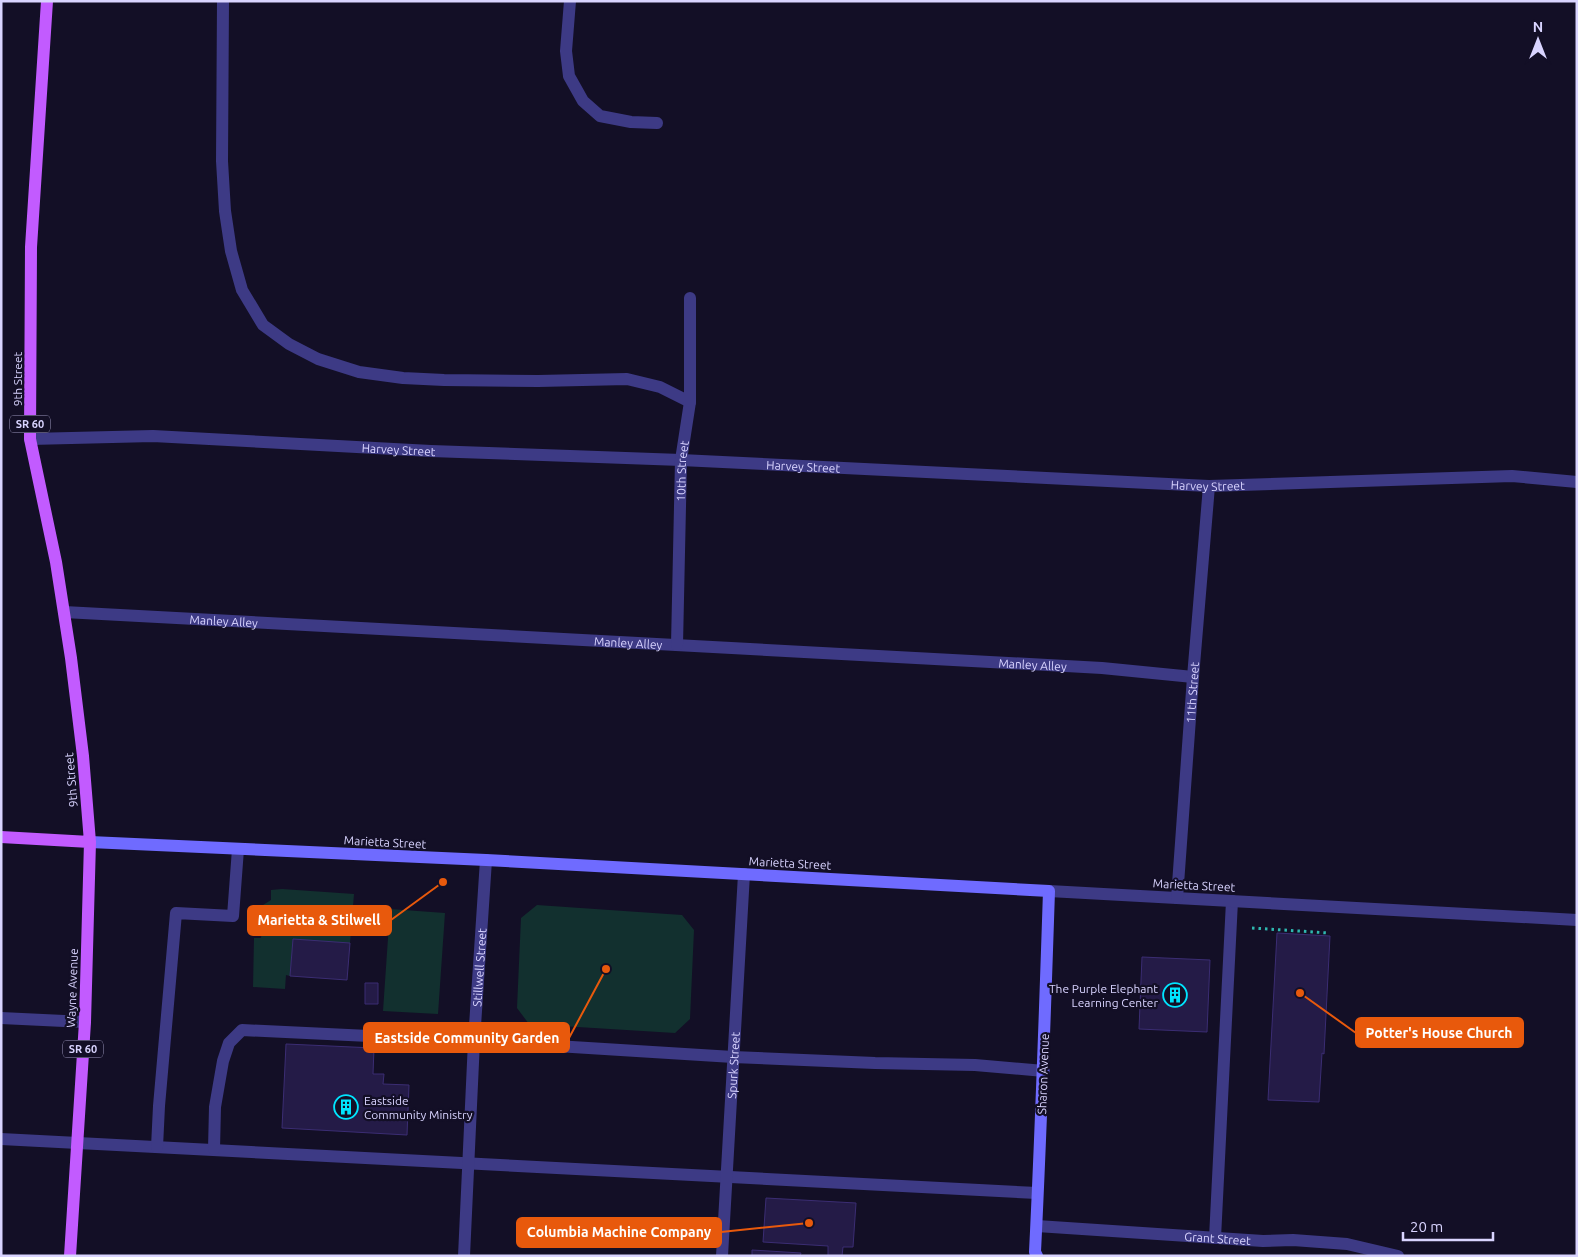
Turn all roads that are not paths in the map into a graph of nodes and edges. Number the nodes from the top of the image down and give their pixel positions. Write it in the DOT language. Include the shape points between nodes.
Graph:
graph roads {
  1 [pos="47,1"];
  2 [pos="223,1"];
  3 [pos="570,1"];
  4 [pos="656,123"];
  5 [pos="690,298"];
  6 [pos="690,402"];
  7 [pos="30,439"];
  8 [pos="681,460"];
  9 [pos="1577,482"];
  10 [pos="1209,486"];
  11 [pos="64,612"];
  12 [pos="677,645"];
  13 [pos="1193,678"];
  14 [pos="1,837"];
  15 [pos="90,842"];
  16 [pos="238,849"];
  17 [pos="486,860"];
  18 [pos="744,874"];
  19 [pos="1049,891"];
  20 [pos="1177,898"];
  21 [pos="1232,901"];
  22 [pos="1577,920"];
  23 [pos="1,1018"];
  24 [pos="85,1022"];
  25 [pos="474,1041"];
  26 [pos="732,1057"];
  27 [pos="1044,1072"];
  28 [pos="1,1139"];
  29 [pos="77,1143"];
  30 [pos="157,1147"];
  31 [pos="214,1149"];
  32 [pos="468,1163"];
  33 [pos="727,1177"];
  34 [pos="1037,1193"];
  35 [pos="1037,1226"];
  36 [pos="1215,1238"];
  37 [pos="70,1256"];
  38 [pos="464,1256"];
  39 [pos="722,1256"];
  40 [pos="1037,1256"];
  41 [pos="1398,1256"];
  1 -- 7 [label="main road, 9th Street / SR 60" via="31,247"];
  2 -- 6 [label="street" via="222,161 225,211 230,251 242,290 263,325 318,359 359,372 444,380 627,379 660,387"];
  3 -- 4 [label="street" via="566,51 569,76 583,101 600,116"];
  5 -- 6 [label="street, 10th Street"];
  6 -- 8 [label="street, 10th Street"];
  7 -- 8 [label="street, Harvey Street" via="153,436"];
  7 -- 11 [label="main road, 9th Street / SR 60"];
  8 -- 10 [label="street, Harvey Street"];
  8 -- 12 [label="street, 10th Street"];
  9 -- 10 [label="street, Harvey Street" via="1512,476"];
  10 -- 13 [label="street, 11th Street"];
  11 -- 12 [label="street, Manley Alley"];
  11 -- 15 [label="main road, 9th Street / SR 60" via="83,756"];
  12 -- 13 [label="street, Manley Alley" via="1102,668"];
  13 -- 20 [label="street, 11th Street"];
  14 -- 15 [label="main road, Marietta Street"];
  15 -- 16 [label="main road, Marietta Street"];
  15 -- 24 [label="main road, Wayne Avenue / SR 60"];
  16 -- 17 [label="main road, Marietta Street"];
  16 -- 30 [label="street" via="233,916 176,913"];
  17 -- 18 [label="main road, Marietta Street"];
  17 -- 25 [label="street, Stillwell Street"];
  18 -- 19 [label="main road, Marietta Street"];
  18 -- 26 [label="street, Spurk Street"];
  19 -- 20 [label="street, Marietta Street"];
  19 -- 27 [label="main road, Sharon Avenue"];
  20 -- 21 [label="street, Marietta Street"];
  21 -- 22 [label="street, Marietta Street"];
  21 -- 36 [label="street"];
  23 -- 24 [label="street"];
  24 -- 29 [label="main road, Wayne Avenue / SR 60"];
  25 -- 26 [label="street"];
  25 -- 31 [label="street" via="242,1030 229,1043 223,1061 215,1107"];
  25 -- 32 [label="street, Stillwell Street"];
  26 -- 27 [label="street" via="975,1065"];
  26 -- 33 [label="street, Spurk Street"];
  27 -- 34 [label="main road, Sharon Avenue"];
  28 -- 29 [label="street"];
  29 -- 30 [label="street"];
  29 -- 37 [label="main road, Wayne Avenue / SR 60"];
  30 -- 31 [label="street"];
  31 -- 32 [label="street"];
  32 -- 33 [label="street"];
  32 -- 38 [label="street, Stillwell Street"];
  33 -- 34 [label="street"];
  33 -- 39 [label="street, Spurk Street"];
  34 -- 35 [label="main road, Sharon Avenue"];
  35 -- 36 [label="street, Grant Street"];
  35 -- 40 [label="main road, Sharon Avenue"];
  36 -- 41 [label="street, Grant Street" via="1347,1244"];
}
